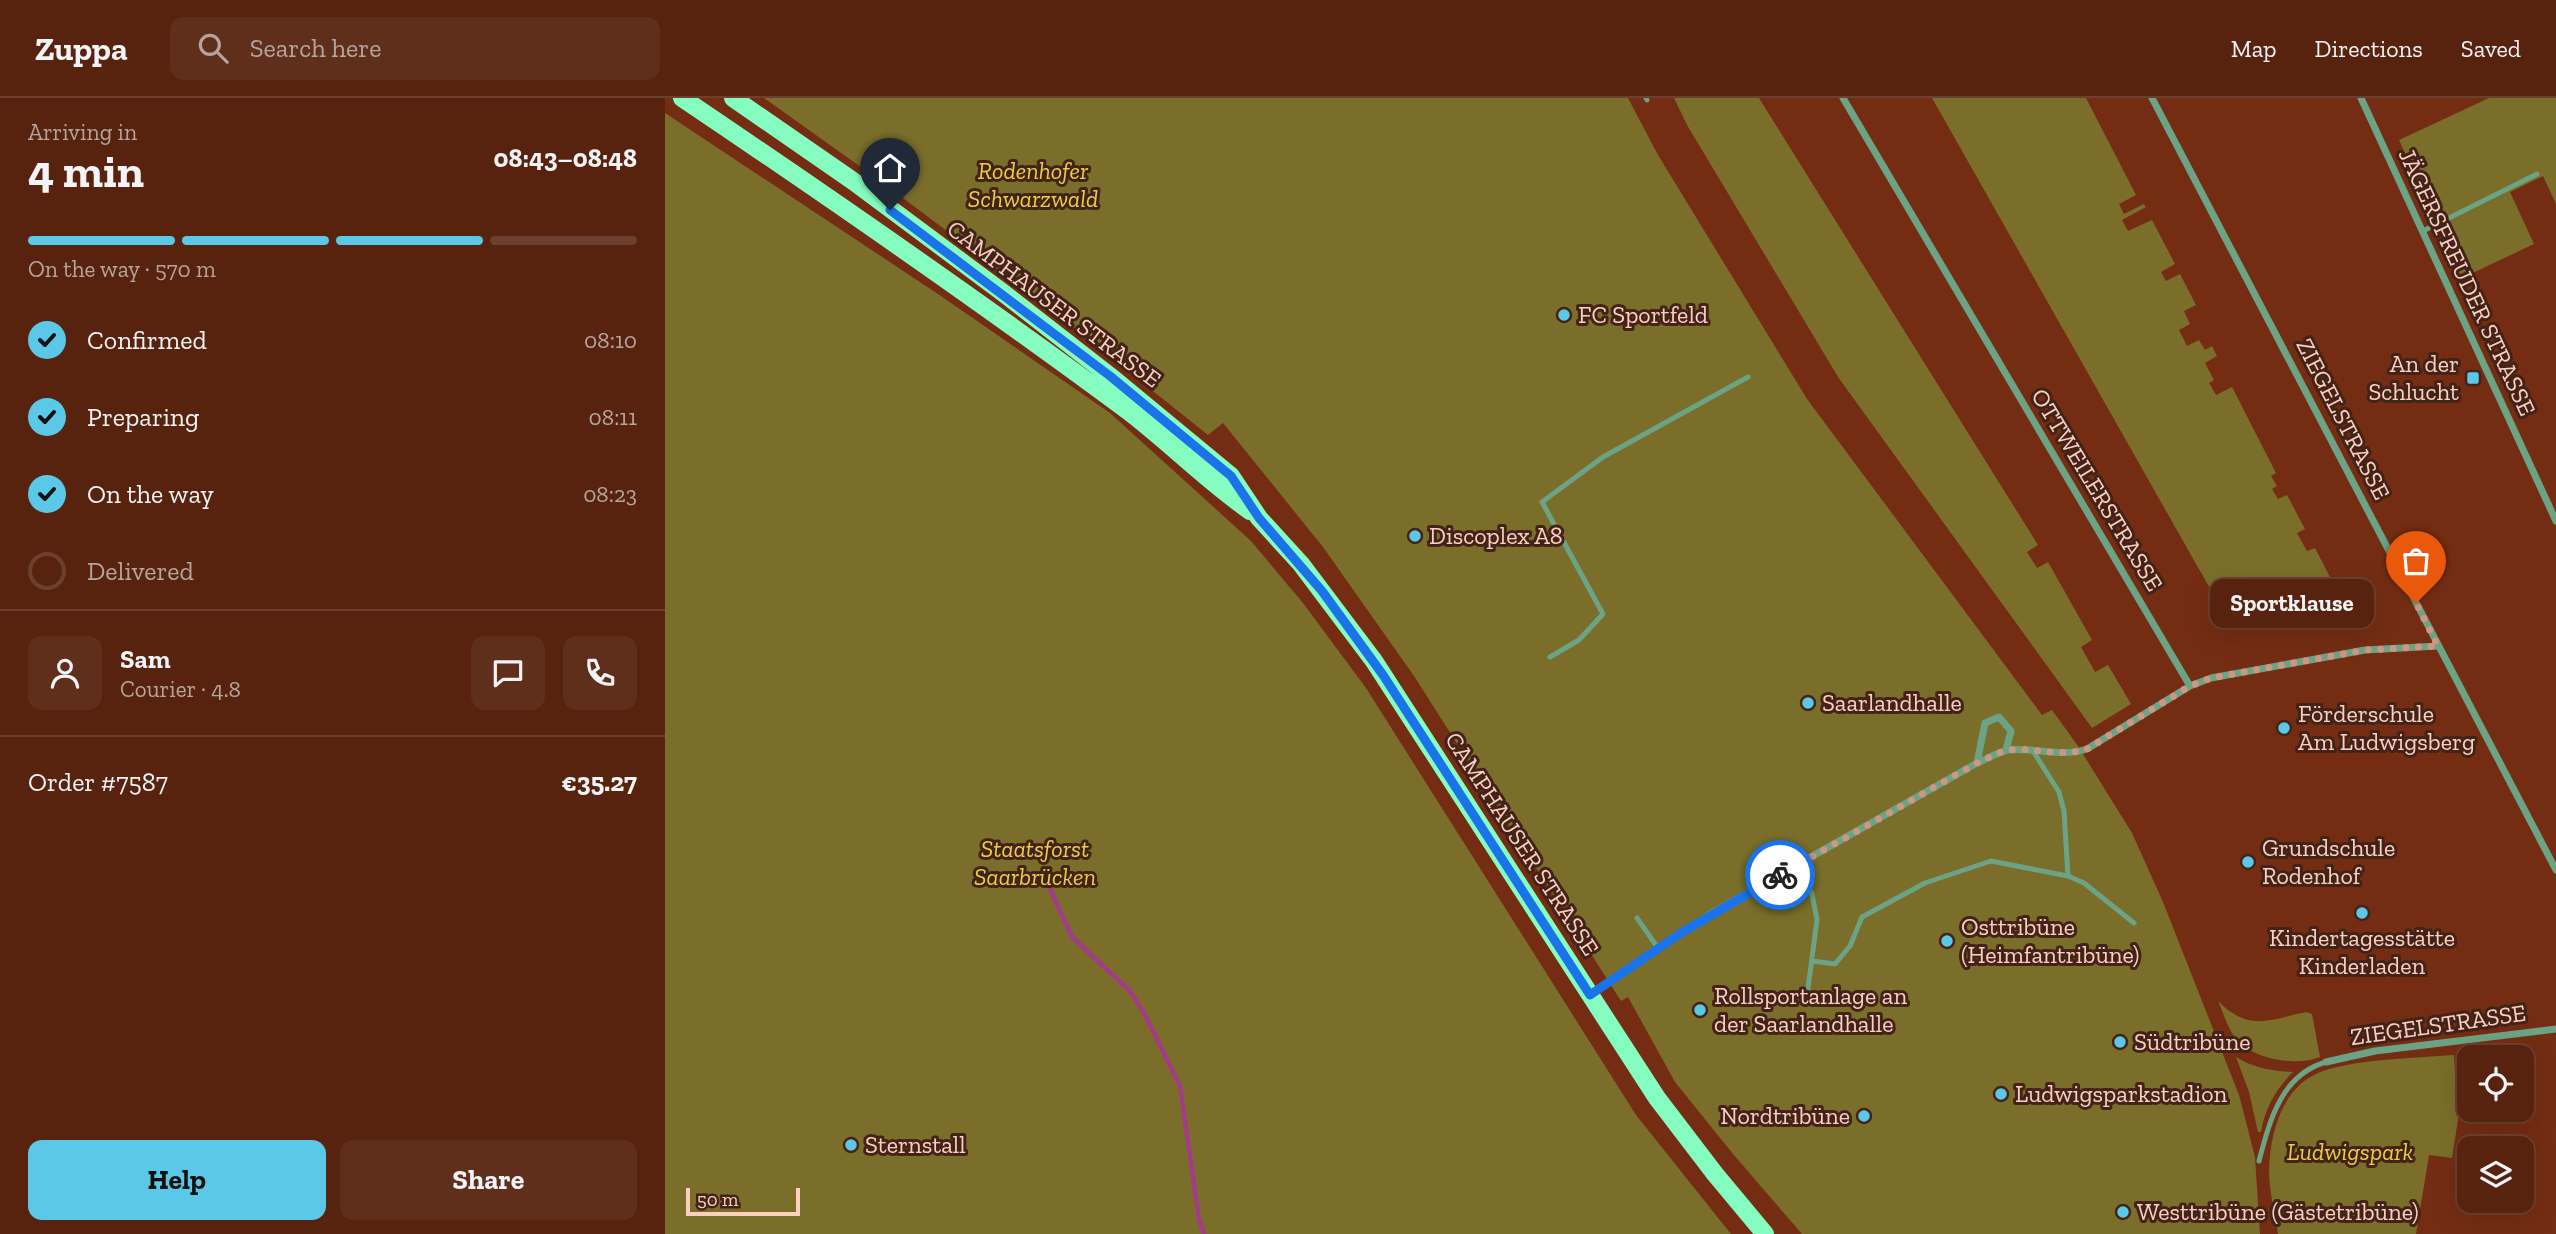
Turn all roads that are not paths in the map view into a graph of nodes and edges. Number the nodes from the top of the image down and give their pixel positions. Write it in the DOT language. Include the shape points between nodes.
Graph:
graph roads {
  1 [pos="682,98"];
  2 [pos="733,98"];
  3 [pos="1843,98"];
  4 [pos="2152,98"];
  5 [pos="2361,98"];
  6 [pos="2537,174"];
  7 [pos="2423,231"];
  8 [pos="1748,377"];
  9 [pos="1259,518"];
  10 [pos="2556,521"];
  11 [pos="2438,646"];
  12 [pos="1550,657"];
  13 [pos="2190,686"];
  14 [pos="2006,750"];
  15 [pos="2032,750"];
  16 [pos="1977,763"];
  17 [pos="1797,865"];
  18 [pos="2556,870"];
  19 [pos="2068,876"];
  20 [pos="1637,918"];
  21 [pos="2134,923"];
  22 [pos="1658,948"];
  23 [pos="1812,961"];
  24 [pos="1590,995"];
  25 [pos="1806,1003"];
  26 [pos="2556,1029"];
  27 [pos="2326,1062"];
  28 [pos="2259,1161"];
  29 [pos="1765,1234"];
  1 -- 9 [label="main road, CAMPHAUSER STRASSE" via="957,286 1131,413"];
  2 -- 9 [label="main road, CAMPHAUSER STRASSE" via="853,181 1110,376 1231,476"];
  3 -- 13 [label="street, OTTWEILERSTRASSE"];
  4 -- 11 [label="street, ZIEGELSTRASSE"];
  5 -- 7 [label="street, JÄGERSFREUDER STRASSE"];
  6 -- 7 [label="lane"];
  7 -- 10 [label="street, JÄGERSFREUDER STRASSE"];
  8 -- 12 [label="lane" via="1603,457 1542,502 1603,614 1579,640"];
  9 -- 24 [label="main road, CAMPHAUSER STRASSE" via="1301,564 1374,661"];
  11 -- 13 [label="street" via="2365,650 2211,678"];
  11 -- 18 [label="street, ZIEGELSTRASSE"];
  13 -- 15 [label="street" via="2087,749 2056,754"];
  14 -- 15 [label="street"];
  14 -- 16 [label="street"];
  14 -- 16 [label="street" via="2011,731 1999,717 1985,723"];
  15 -- 19 [label="lane" via="2059,792"];
  16 -- 17 [label="street"];
  17 -- 22 [label="street"];
  17 -- 23 [label="lane" via="1812,894 1817,920"];
  19 -- 21 [label="lane" via="2084,883"];
  19 -- 23 [label="lane" via="1991,861 1925,883 1862,917 1850,946 1835,964"];
  20 -- 22 [label="lane"];
  22 -- 24 [label="street"];
  23 -- 25 [label="lane"];
  24 -- 29 [label="main road, CAMPHAUSER STRASSE" via="1657,1098"];
  26 -- 27 [label="street, ZIEGELSTRASSE" via="2375,1051"];
  27 -- 28 [label="lane" via="2308,1067 2287,1088 2268,1127"];
}
